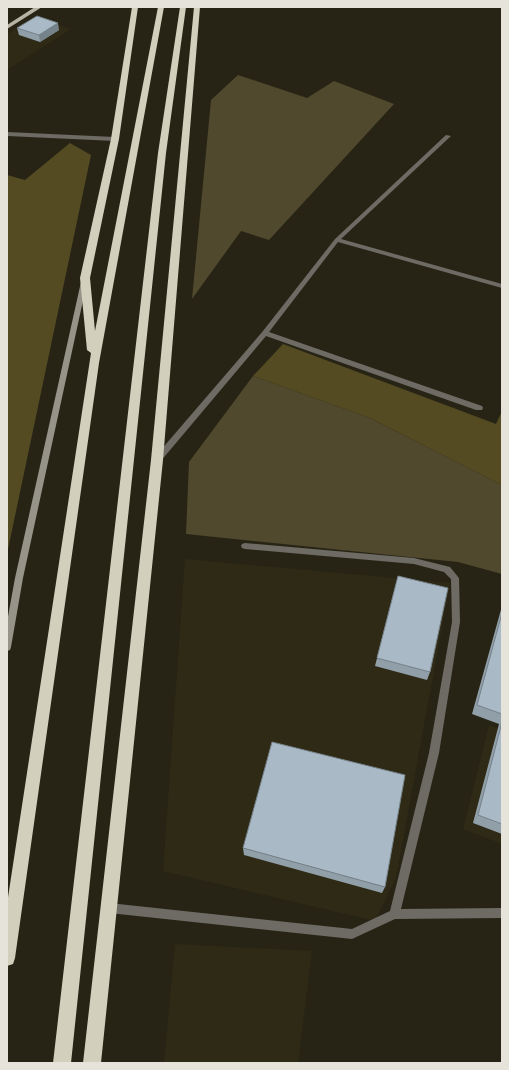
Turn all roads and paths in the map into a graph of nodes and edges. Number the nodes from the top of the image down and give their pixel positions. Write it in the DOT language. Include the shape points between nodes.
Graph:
graph roads {
  1 [pos="39,7"];
  2 [pos="135,7"];
  3 [pos="161,7"];
  4 [pos="183,7"];
  5 [pos="197,7"];
  6 [pos="7,27"];
  7 [pos="7,134"];
  8 [pos="448,136"];
  9 [pos="115,139"];
  10 [pos="337,240"];
  11 [pos="85,278"];
  12 [pos="502,286"];
  13 [pos="265,333"];
  14 [pos="94,363"];
  15 [pos="479,408"];
  16 [pos="157,460"];
  17 [pos="244,546"];
  18 [pos="7,647"];
  19 [pos="109,908"];
  20 [pos="502,913"];
  21 [pos="394,914"];
  22 [pos="7,958"];
  23 [pos="62,1063"];
  24 [pos="92,1063"];
  1 -- 6 [label="main road"];
  2 -- 9 [label="highway"];
  3 -- 14 [label="highway"];
  4 -- 23 [label="highway" via="161,169"];
  5 -- 16 [label="highway"];
  7 -- 9 [label="street"];
  8 -- 10 [label="street"];
  9 -- 11 [label="highway"];
  10 -- 12 [label="street"];
  10 -- 13 [label="street"];
  11 -- 14 [label="highway"];
  11 -- 18 [label="street" via="19,578"];
  13 -- 15 [label="street"];
  13 -- 16 [label="street"];
  14 -- 22 [label="highway"];
  16 -- 19 [label="highway"];
  17 -- 21 [label="street" via="414,561 447,569 455,578 456,622 434,753"];
  19 -- 21 [label="street" via="352,934"];
  19 -- 24 [label="highway"];
  20 -- 21 [label="street"];
}
